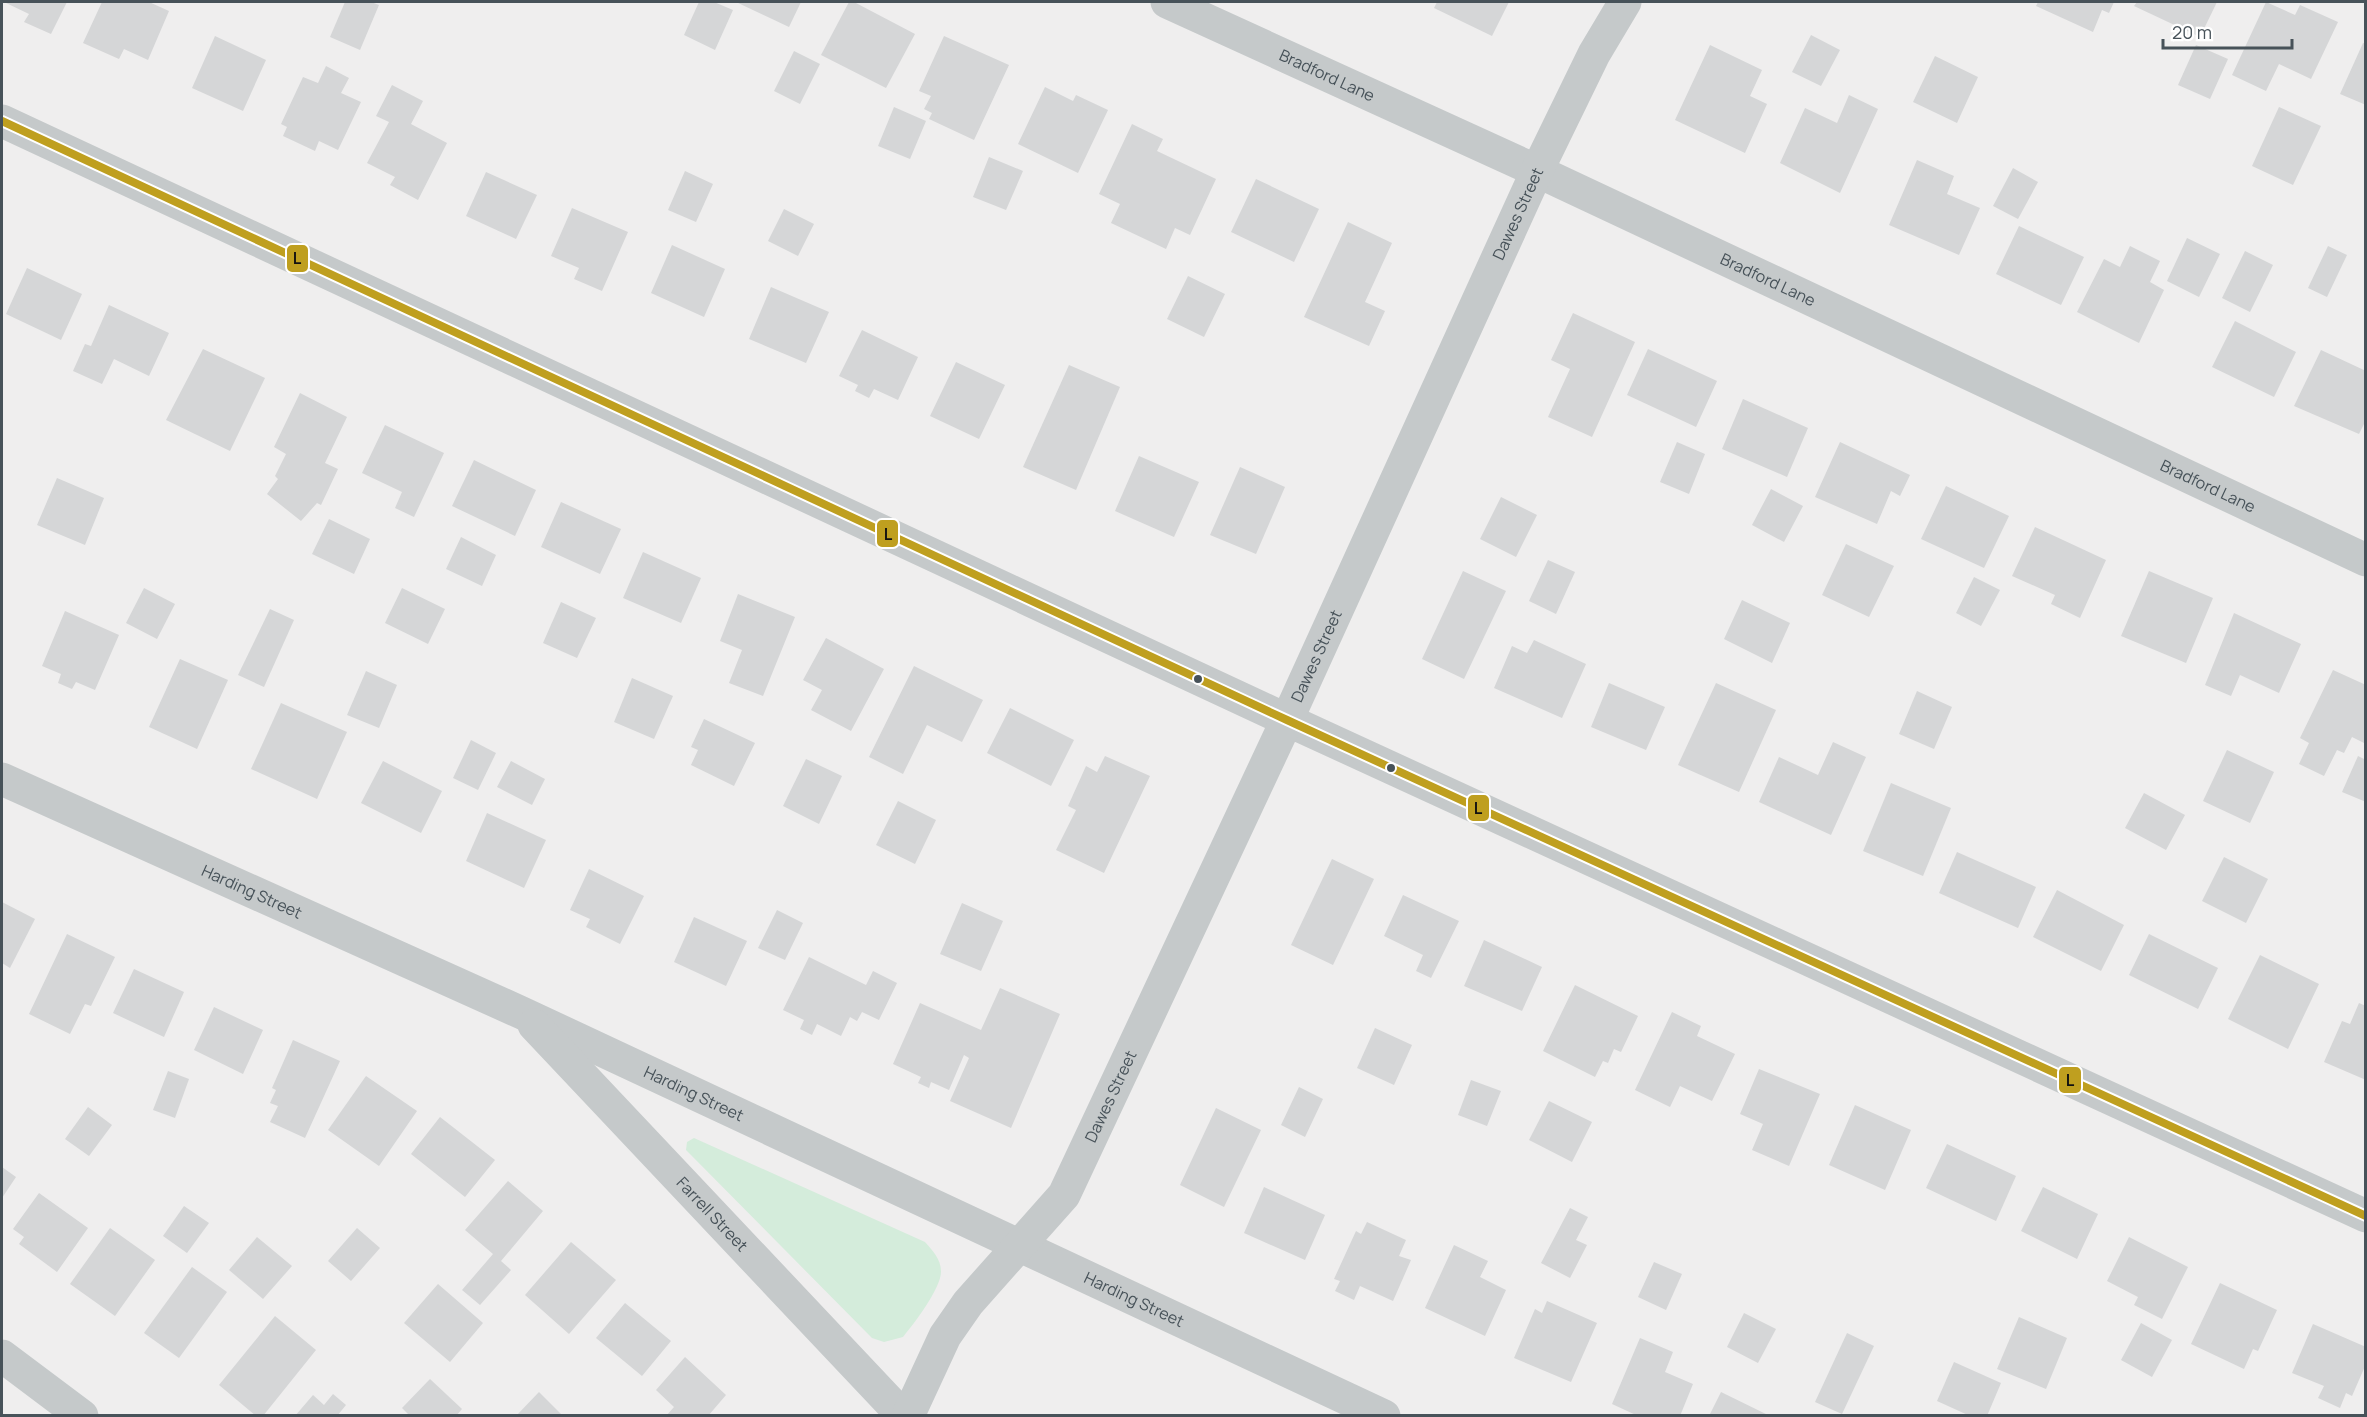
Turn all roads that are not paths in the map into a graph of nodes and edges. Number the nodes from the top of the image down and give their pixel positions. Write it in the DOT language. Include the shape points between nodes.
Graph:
graph roads {
  1 [pos="1167,2"];
  2 [pos="1625,2"];
  3 [pos="2,121"];
  4 [pos="1537,171"];
  5 [pos="2366,560"];
  6 [pos="1287,720"];
  7 [pos="2,779"];
  8 [pos="522,1013"];
  9 [pos="2366,1216"];
  10 [pos="1019,1245"];
  11 [pos="2,1356"];
  12 [pos="82,1416"];
  13 [pos="903,1416"];
  14 [pos="908,1416"];
  15 [pos="1384,1416"];
  1 -- 4 [label="street, Bradford Lane"];
  2 -- 4 [label="street, Dawes Street" via="1594,54"];
  3 -- 6 [label="street"];
  4 -- 5 [label="street, Bradford Lane"];
  4 -- 6 [label="street, Dawes Street"];
  6 -- 9 [label="street"];
  6 -- 10 [label="street, Dawes Street" via="1064,1195"];
  7 -- 8 [label="street, Harding Street"];
  8 -- 10 [label="street, Harding Street"];
  8 -- 13 [label="street, Farrell Street"];
  10 -- 14 [label="street, Dawes Street" via="945,1336"];
  10 -- 15 [label="street, Harding Street"];
  11 -- 12 [label="street"];
}
